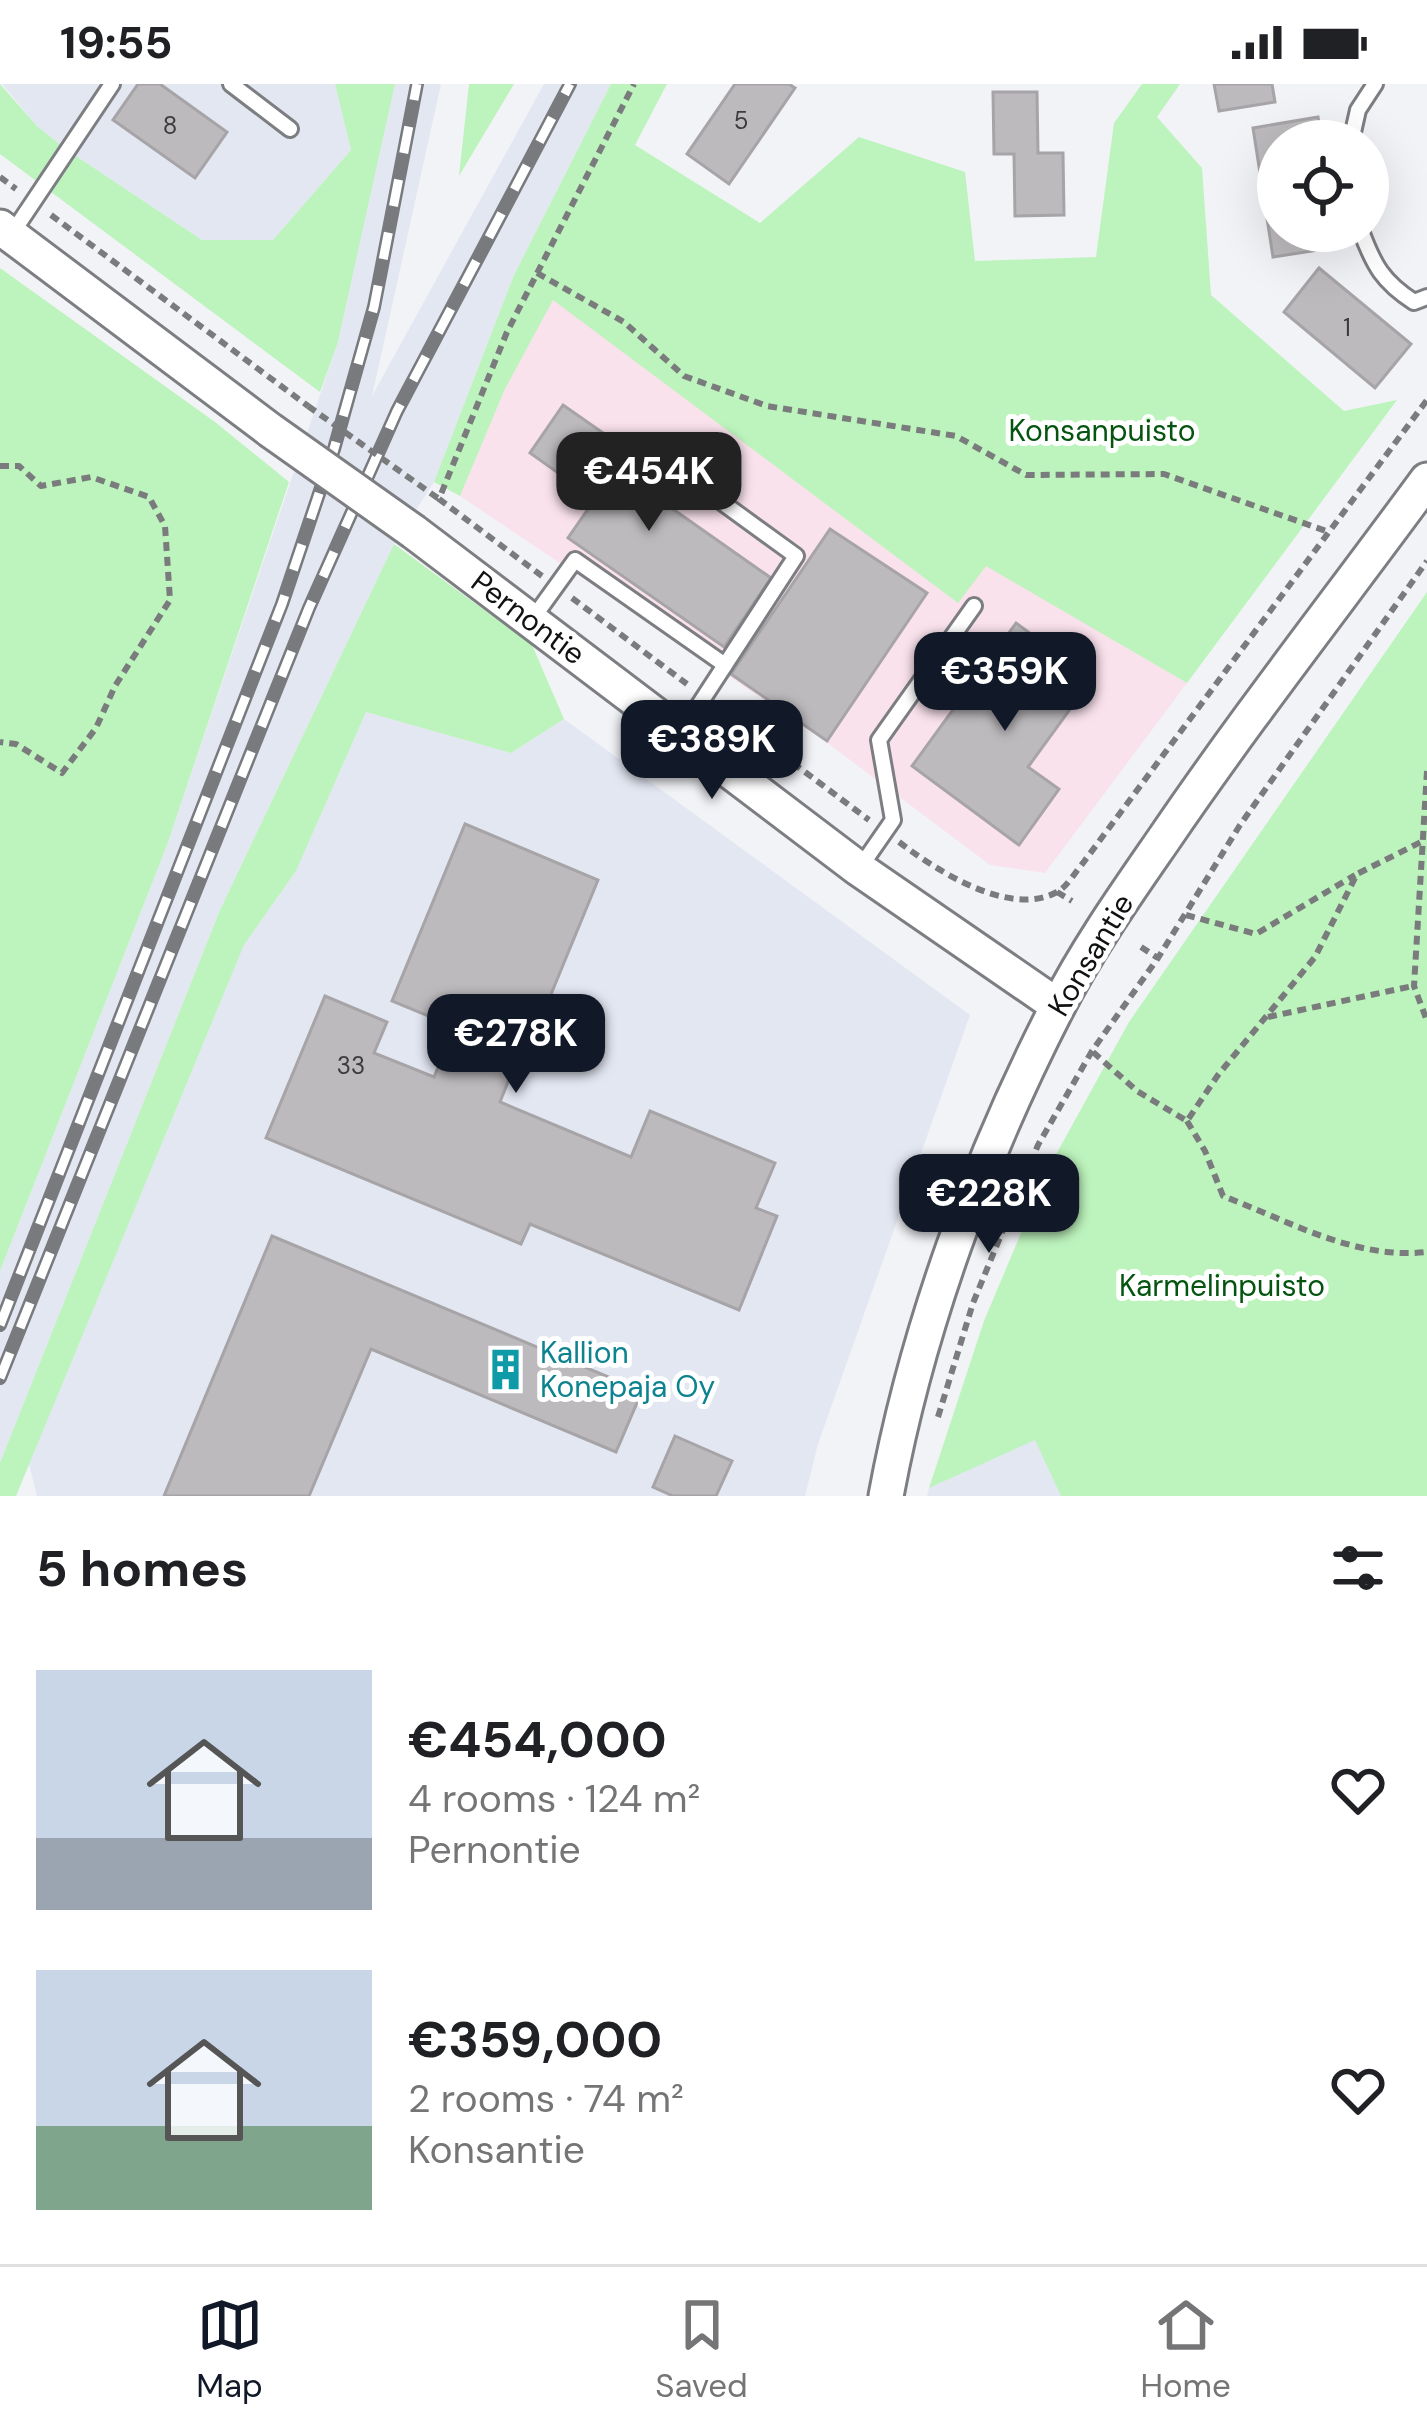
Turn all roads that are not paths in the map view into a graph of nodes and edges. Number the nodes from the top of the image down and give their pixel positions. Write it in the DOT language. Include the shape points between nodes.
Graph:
graph roads {
  1 [pos="112,84"];
  2 [pos="231,84"];
  3 [pos="1375,84"];
  4 [pos="1356,120"];
  5 [pos="290,128"];
  6 [pos="5,231"];
  7 [pos="1369,252"];
  8 [pos="1427,297"];
  9 [pos="683,474"];
  10 [pos="1427,480"];
  11 [pos="974,606"];
  12 [pos="531,621"];
  13 [pos="725,665"];
  14 [pos="680,734"];
  15 [pos="859,869"];
  16 [pos="1058,1006"];
  17 [pos="886,1496"];
  1 -- 6 [label="lane"];
  2 -- 5 [label="lane"];
  3 -- 4 [label="lane"];
  6 -- 12 [label="street, Pernontie, bridge"];
  7 -- 8 [label="lane" via="1388,285 1414,302"];
  9 -- 13 [label="lane" via="796,556"];
  10 -- 16 [label="street, Konsantie" via="1201,785"];
  11 -- 15 [label="lane" via="879,740 893,820"];
  12 -- 13 [label="lane" via="575,560"];
  12 -- 14 [label="street, Pernontie"];
  13 -- 14 [label="lane"];
  14 -- 15 [label="street, Pernontie"];
  15 -- 16 [label="street, Pernontie"];
  16 -- 17 [label="street, Konsantie" via="954,1250"];
}
